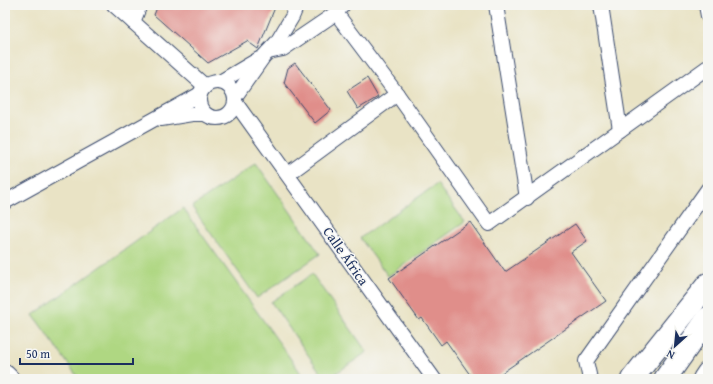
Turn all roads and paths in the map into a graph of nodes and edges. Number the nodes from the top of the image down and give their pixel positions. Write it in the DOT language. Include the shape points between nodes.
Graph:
graph roads {
  1 [pos="114,5"];
  2 [pos="140,5"];
  3 [pos="297,5"];
  4 [pos="496,5"];
  5 [pos="601,5"];
  6 [pos="706,5"];
  7 [pos="340,9"];
  8 [pos="708,16"];
  9 [pos="133,22"];
  10 [pos="266,54"];
  11 [pos="708,67"];
  12 [pos="220,82"];
  13 [pos="202,90"];
  14 [pos="397,94"];
  15 [pos="235,99"];
  16 [pos="205,114"];
  17 [pos="226,116"];
  18 [pos="151,121"];
  19 [pos="620,130"];
  20 [pos="258,134"];
  21 [pos="288,174"];
  22 [pos="708,189"];
  23 [pos="527,198"];
  24 [pos="5,202"];
  25 [pos="708,284"];
  26 [pos="708,318"];
  27 [pos="708,373"];
  28 [pos="5,375"];
  29 [pos="9,379"];
  30 [pos="434,379"];
  31 [pos="590,379"];
  32 [pos="632,379"];
  33 [pos="665,379"];
  34 [pos="704,379"];
  1 -- 9 [label="street"];
  2 -- 9 [label="street"];
  3 -- 10 [label="street" via="285,30"];
  4 -- 23 [label="street"];
  5 -- 19 [label="street"];
  6 -- 8 [label="street"];
  7 -- 10 [label="street" via="283,49"];
  7 -- 14 [label="street"];
  9 -- 13 [label="street"];
  10 -- 12 [label="street"];
  10 -- 15 [label="street"];
  11 -- 19 [label="street"];
  12 -- 13 [label="street" via="210,83"];
  12 -- 15 [label="street" via="230,87"];
  13 -- 16 [label="street" via="200,105"];
  13 -- 18 [label="street"];
  14 -- 21 [label="street"];
  14 -- 23 [label="street" via="489,224"];
  15 -- 17 [label="street" via="231,112"];
  15 -- 20 [label="street, Calle África"];
  16 -- 17 [label="street" via="216,118"];
  16 -- 18 [label="street"];
  17 -- 20 [label="street, Calle África" via="243,122"];
  18 -- 24 [label="street"];
  19 -- 23 [label="street"];
  20 -- 21 [label="street, Calle África"];
  21 -- 30 [label="street, Calle África"];
  22 -- 31 [label="street" via="586,361"];
  25 -- 32 [label="highway"];
  26 -- 33 [label="highway"];
  27 -- 34 [label="highway"];
  28 -- 29 [label="main road"];
}
